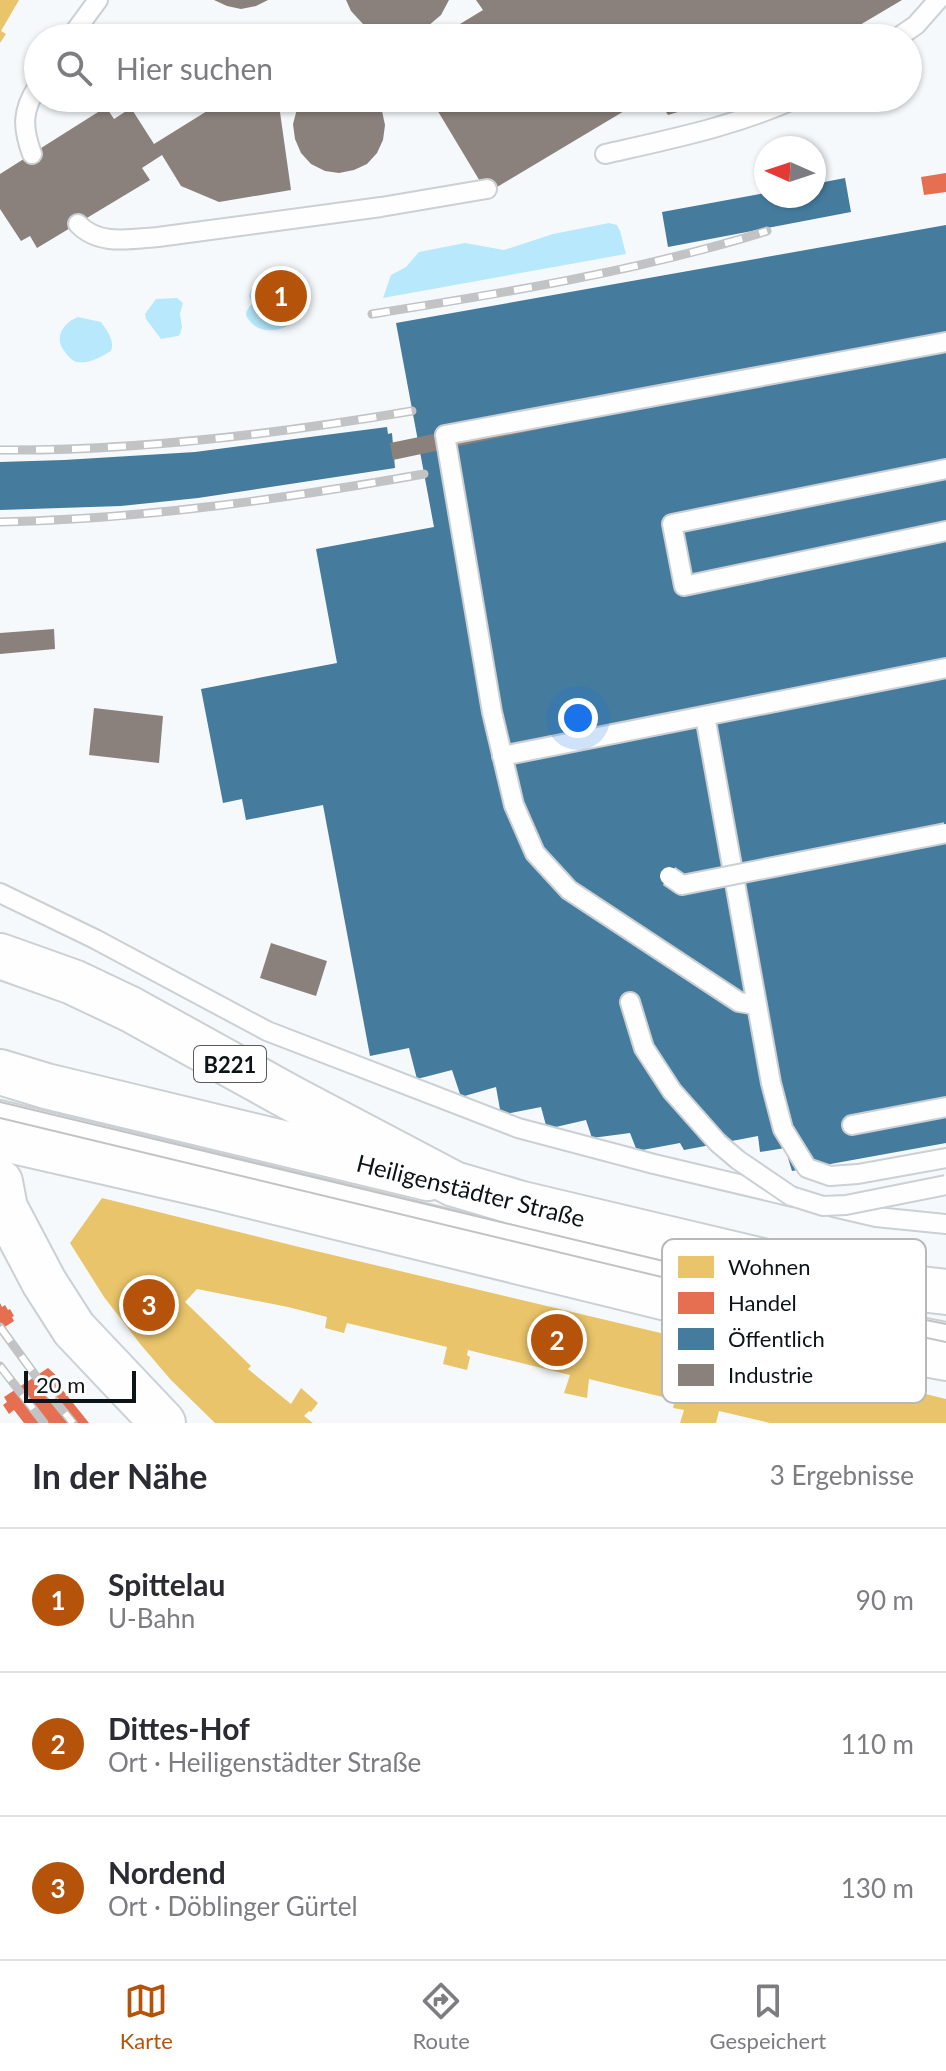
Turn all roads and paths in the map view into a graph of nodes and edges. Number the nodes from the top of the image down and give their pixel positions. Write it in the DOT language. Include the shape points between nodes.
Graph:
graph roads {
  1 [pos="98,0"];
  2 [pos="938,0"];
  3 [pos="80,24"];
  4 [pos="917,24"];
  5 [pos="26,112"];
  6 [pos="767,112"];
  7 [pos="32,154"];
  8 [pos="605,154"];
  9 [pos="487,189"];
  10 [pos="78,224"];
  11 [pos="946,342"];
  12 [pos="946,469"];
  13 [pos="946,531"];
  14 [pos="946,668"];
  15 [pos="705,716"];
  16 [pos="502,756"];
  17 [pos="946,836"];
  18 [pos="669,876"];
  19 [pos="735,881"];
  20 [pos="0,893"];
  21 [pos="0,956"];
  22 [pos="630,1002"];
  23 [pos="757,1005"];
  24 [pos="0,1072"];
  25 [pos="946,1107"];
  26 [pos="12,1115"];
  27 [pos="852,1125"];
  28 [pos="946,1158"];
  29 [pos="0,1182"];
  30 [pos="454,1184"];
  31 [pos="946,1185"];
  32 [pos="946,1224"];
  33 [pos="670,1239"];
  34 [pos="662,1270"];
  35 [pos="926,1290"];
  36 [pos="946,1292"];
  37 [pos="662,1297"];
  38 [pos="926,1328"];
  39 [pos="946,1332"];
  40 [pos="926,1354"];
  41 [pos="946,1358"];
  42 [pos="163,1423"];
  1 -- 3 [label="lane"];
  2 -- 4 [label="lane"];
  5 -- 7 [label="lane"];
  6 -- 8 [label="lane"];
  9 -- 10 [label="lane" via="158,237 96,237"];
  11 -- 16 [label="lane" via="445,435"];
  12 -- 13 [label="lane" via="672,524 684,586"];
  14 -- 15 [label="lane"];
  15 -- 16 [label="lane"];
  15 -- 19 [label="lane"];
  16 -- 23 [label="lane" via="514,805 535,853 569,890 739,1002"];
  17 -- 18 [label="lane, bridge" via="682,885"];
  17 -- 19 [label="lane"];
  19 -- 23 [label="lane"];
  20 -- 32 [label="lane" via="267,1031 518,1128 876,1217"];
  21 -- 30 [label="main road, B221" via="130,1009"];
  22 -- 31 [label="lane, bridge" via="644,1048 672,1091 718,1143 791,1196 823,1206 846,1205"];
  23 -- 28 [label="lane" via="783,1129 807,1168 844,1175"];
  24 -- 26 [label="main road, Heiligenstädter Straße"];
  25 -- 27 [label="lane"];
  26 -- 30 [label="main road, Heiligenstädter Straße"];
  26 -- 34 [label="lane"];
  26 -- 37 [label="main road, Heiligenstädter Straße" via="211,1186"];
  29 -- 42 [label="main road" via="5,1208 74,1329"];
  30 -- 33 [label="main road, Heiligenstädter Straße / B221"];
  35 -- 36 [label="main road, Heiligenstädter Straße / B221"];
  38 -- 39 [label="lane"];
  40 -- 41 [label="main road, Heiligenstädter Straße"];
}
